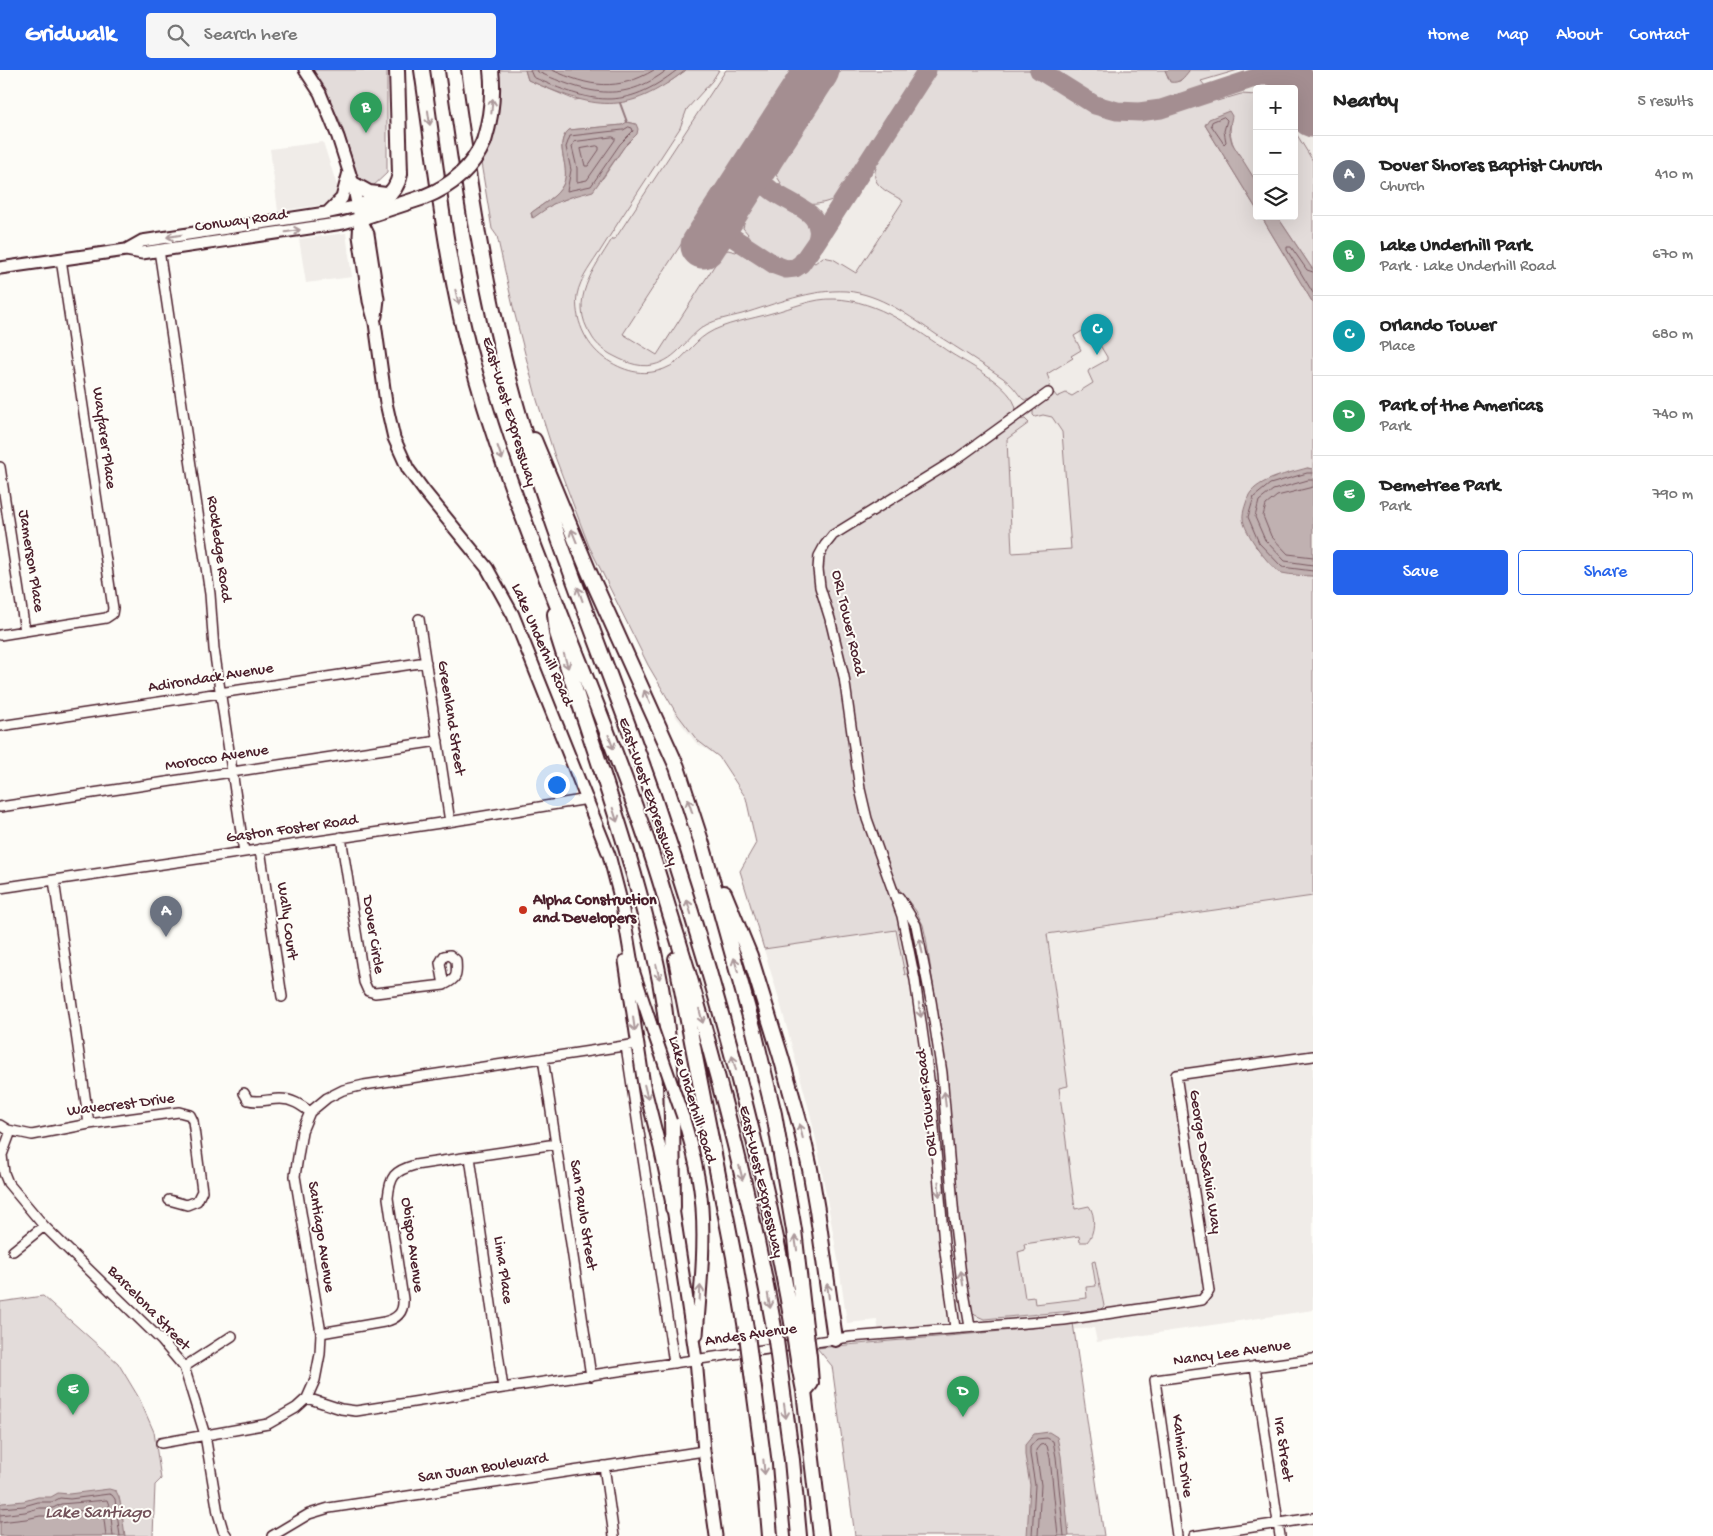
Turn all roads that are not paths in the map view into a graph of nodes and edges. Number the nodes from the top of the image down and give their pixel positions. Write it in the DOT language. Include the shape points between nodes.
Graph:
graph roads {
  1 [pos="305,70"];
  2 [pos="397,70"];
  3 [pos="422,70"];
  4 [pos="453,70"];
  5 [pos="491,70"];
  6 [pos="351,178"];
  7 [pos="390,195"];
  8 [pos="359,212"];
  9 [pos="326,213"];
  10 [pos="126,250"];
  11 [pos="159,250"];
  12 [pos="62,259"];
  13 [pos="0,268"];
  14 [pos="511,389"];
  15 [pos="1048,392"];
  16 [pos="0,467"];
  17 [pos="553,596"];
  18 [pos="419,619"];
  19 [pos="25,631"];
  20 [pos="0,634"];
  21 [pos="426,662"];
  22 [pos="220,693"];
  23 [pos="0,726"];
  24 [pos="438,741"];
  25 [pos="232,772"];
  26 [pos="588,799"];
  27 [pos="0,807"];
  28 [pos="450,822"];
  29 [pos="341,837"];
  30 [pos="702,844"];
  31 [pos="260,849"];
  32 [pos="244,852"];
  33 [pos="609,855"];
  34 [pos="54,880"];
  35 [pos="891,885"];
  36 [pos="0,888"];
  37 [pos="671,919"];
  38 [pos="927,979"];
  39 [pos="915,980"];
  40 [pos="444,985"];
  41 [pos="282,997"];
  42 [pos="631,1045"];
  43 [pos="1313,1056"];
  44 [pos="543,1058"];
  45 [pos="244,1093"];
  46 [pos="310,1112"];
  47 [pos="89,1124"];
  48 [pos="0,1125"];
  49 [pos="948,1127"];
  50 [pos="934,1128"];
  51 [pos="11,1131"];
  52 [pos="556,1144"];
  53 [pos="470,1156"];
  54 [pos="169,1200"];
  55 [pos="673,1208"];
  56 [pos="44,1226"];
  57 [pos="13,1250"];
  58 [pos="1202,1300"];
  59 [pos="970,1326"];
  60 [pos="799,1327"];
  61 [pos="955,1328"];
  62 [pos="321,1333"];
  63 [pos="232,1336"];
  64 [pos="835,1339"];
  65 [pos="1313,1358"];
  66 [pos="696,1359"];
  67 [pos="674,1363"];
  68 [pos="1255,1366"];
  69 [pos="184,1367"];
  70 [pos="591,1376"];
  71 [pos="1155,1380"];
  72 [pos="503,1388"];
  73 [pos="307,1398"];
  74 [pos="205,1435"];
  75 [pos="161,1443"];
  76 [pos="704,1451"];
  77 [pos="604,1466"];
  78 [pos="1313,1518"];
  79 [pos="1278,1524"];
  80 [pos="227,1536"];
  81 [pos="272,1536"];
  82 [pos="614,1536"];
  83 [pos="716,1536"];
  84 [pos="770,1536"];
  85 [pos="799,1536"];
  86 [pos="821,1536"];
  87 [pos="1177,1536"];
  88 [pos="1194,1536"];
  89 [pos="1280,1536"];
  1 -- 6 [label="main road, Lake Underhill Road" via="327,110"];
  2 -- 7 [label="highway" via="400,174"];
  3 -- 17 [label="highway, East-West Expressway, one-way" via="446,238 464,332 492,428"];
  4 -- 14 [label="highway, East-West Expressway" via="482,266"];
  8 -- 5 [label="highway, one-way, bridge" via="424,197 444,188 464,173 484,142 490,121"];
  6 -- 7 [label="highway" via="369,193"];
  6 -- 8 [label="main road, Lake Underhill Road"];
  6 -- 9 [label="main road" via="342,198"];
  7 -- 8 [label="highway"];
  8 -- 9 [label="main road, Conway Road"];
  11 -- 8 [label="main road, Conway Road, one-way" via="343,223"];
  8 -- 26 [label="main road, Lake Underhill Road" via="359,236 369,301 394,438 408,469 424,492 487,568 502,593 516,620"];
  9 -- 10 [label="main road, Conway Road, one-way" via="142,241"];
  10 -- 11 [label="main road, Conway Road" via="142,253"];
  10 -- 12 [label="main road, Conway Road"];
  11 -- 22 [label="street, Rockledge Road" via="210,594"];
  12 -- 13 [label="main road, Conway Road"];
  12 -- 19 [label="street, Wayfarer Place" via="113,608 112,614 106,618"];
  30 -- 14 [label="highway, one-way" via="677,768"];
  60 -- 14 [label="highway, East-West Expressway, one-way" via="762,1171 700,942 652,792 560,539"];
  15 -- 35 [label="street, ORL Tower Road" via="958,458 833,535 819,556 820,587 844,677 860,789 867,819"];
  16 -- 19 [label="street, Jamerson Place"];
  17 -- 37 [label="highway, East-West Expressway, one-way" via="618,759"];
  17 -- 55 [label="highway, one-way" via="557,633 634,872 660,982 671,1088"];
  18 -- 21 [label="street, Greenland Street"];
  19 -- 20 [label="street"];
  21 -- 22 [label="street, Adirondack Avenue"];
  21 -- 24 [label="street, Greenland Street"];
  22 -- 23 [label="street, Adirondack Avenue"];
  22 -- 25 [label="street, Rockledge Road"];
  24 -- 25 [label="street, Morocco Avenue"];
  24 -- 28 [label="street, Greenland Street"];
  25 -- 27 [label="street, Morocco Avenue"];
  25 -- 32 [label="street, Rockledge Road"];
  26 -- 28 [label="street, Gaston Foster Road"];
  26 -- 33 [label="main road, Lake Underhill Road"];
  28 -- 29 [label="street, Gaston Foster Road"];
  29 -- 31 [label="street, Gaston Foster Road"];
  29 -- 40 [label="street, Dover Circle" via="368,991 375,993"];
  60 -- 30 [label="highway, one-way" via="794,1230 774,1114"];
  64 -- 30 [label="highway, one-way" via="817,1210 801,1128 750,956"];
  31 -- 32 [label="street, Gaston Foster Road"];
  31 -- 41 [label="street, Wally Court"];
  32 -- 34 [label="street, Gaston Foster Road"];
  33 -- 42 [label="main road, Lake Underhill Road, one-way"];
  66 -- 33 [label="main road, Lake Underhill Road, one-way, bridge" via="702,1241 702,1207 696,1165 683,1117 643,1004"];
  34 -- 36 [label="street, Gaston Foster Road"];
  34 -- 47 [label="street"];
  38 -- 35 [label="street, ORL Tower Road, one-way" via="916,925"];
  35 -- 39 [label="street, ORL Tower Road" via="904,926"];
  37 -- 84 [label="highway, one-way, bridge" via="747,1335"];
  37 -- 85 [label="highway, East-West Expressway, one-way, bridge" via="697,1001 762,1264 779,1363"];
  38 -- 39 [label="street"];
  49 -- 38 [label="street, ORL Tower Road, one-way"];
  39 -- 50 [label="street, ORL Tower Road, one-way"];
  42 -- 44 [label="street"];
  42 -- 55 [label="main road, Lake Underhill Road, one-way" via="644,1085"];
  42 -- 67 [label="street, Lake Underhill Road"];
  43 -- 58 [label="street, George DeSalvia Way" via="1176,1075 1208,1284"];
  44 -- 46 [label="street" via="364,1084 327,1098"];
  44 -- 52 [label="street, San Paulo Street"];
  45 -- 46 [label="street" via="248,1100 281,1099"];
  46 -- 62 [label="street, Santiago Avenue" via="302,1131 295,1176"];
  47 -- 51 [label="street, Wavecrest Drive" via="32,1135"];
  47 -- 54 [label="street, Wavecrest Drive" via="179,1112 190,1115 202,1191 197,1202 187,1204"];
  48 -- 51 [label="street, Wavecrest Drive"];
  49 -- 50 [label="street"];
  59 -- 49 [label="street, ORL Tower Road, one-way" via="954,1216"];
  50 -- 61 [label="street, ORL Tower Road, one-way"];
  51 -- 56 [label="street, Barcelona Street" via="2,1155 4,1173"];
  52 -- 53 [label="street, Obispo Avenue"];
  52 -- 70 [label="street, San Paulo Street"];
  53 -- 62 [label="street, Obispo Avenue" via="402,1169 389,1184 388,1198 403,1307 399,1315 384,1322"];
  53 -- 72 [label="street, Lima Place"];
  55 -- 66 [label="main road, Lake Underhill Road"];
  56 -- 57 [label="street"];
  56 -- 69 [label="street, Barcelona Street" via="162,1341"];
  58 -- 59 [label="street, Andes Avenue" via="1064,1320"];
  59 -- 61 [label="street, Andes Avenue"];
  60 -- 86 [label="highway, bridge" via="811,1384 804,1391"];
  61 -- 64 [label="street, Andes Avenue"];
  62 -- 73 [label="street, Santiago Avenue" via="315,1380"];
  63 -- 69 [label="street"];
  64 -- 66 [label="street, Andes Avenue"];
  65 -- 68 [label="street, Nancy Lee Avenue"];
  66 -- 67 [label="street, Andes Avenue"];
  66 -- 76 [label="main road, Lake Underhill Road"];
  67 -- 70 [label="street, Andes Avenue"];
  68 -- 71 [label="street, Nancy Lee Avenue"];
  68 -- 79 [label="street, Ira Street"];
  69 -- 74 [label="street, Barcelona Street"];
  70 -- 72 [label="street, Andes Avenue"];
  71 -- 87 [label="street, Kalmia Drive"];
  72 -- 73 [label="street, Andes Avenue" via="356,1411 341,1410"];
  73 -- 74 [label="street, Santiago Avenue" via="285,1416 268,1424"];
  74 -- 75 [label="street, Santiago Avenue"];
  74 -- 80 [label="street, Barcelona Street" via="218,1513"];
  76 -- 77 [label="street, San Juan Boulevard"];
  76 -- 83 [label="main road, Lake Underhill Road"];
  77 -- 81 [label="street, San Juan Boulevard" via="329,1508 309,1514"];
  77 -- 82 [label="street"];
  78 -- 79 [label="street"];
  79 -- 88 [label="street"];
  79 -- 89 [label="street, Ira Street"];
}
